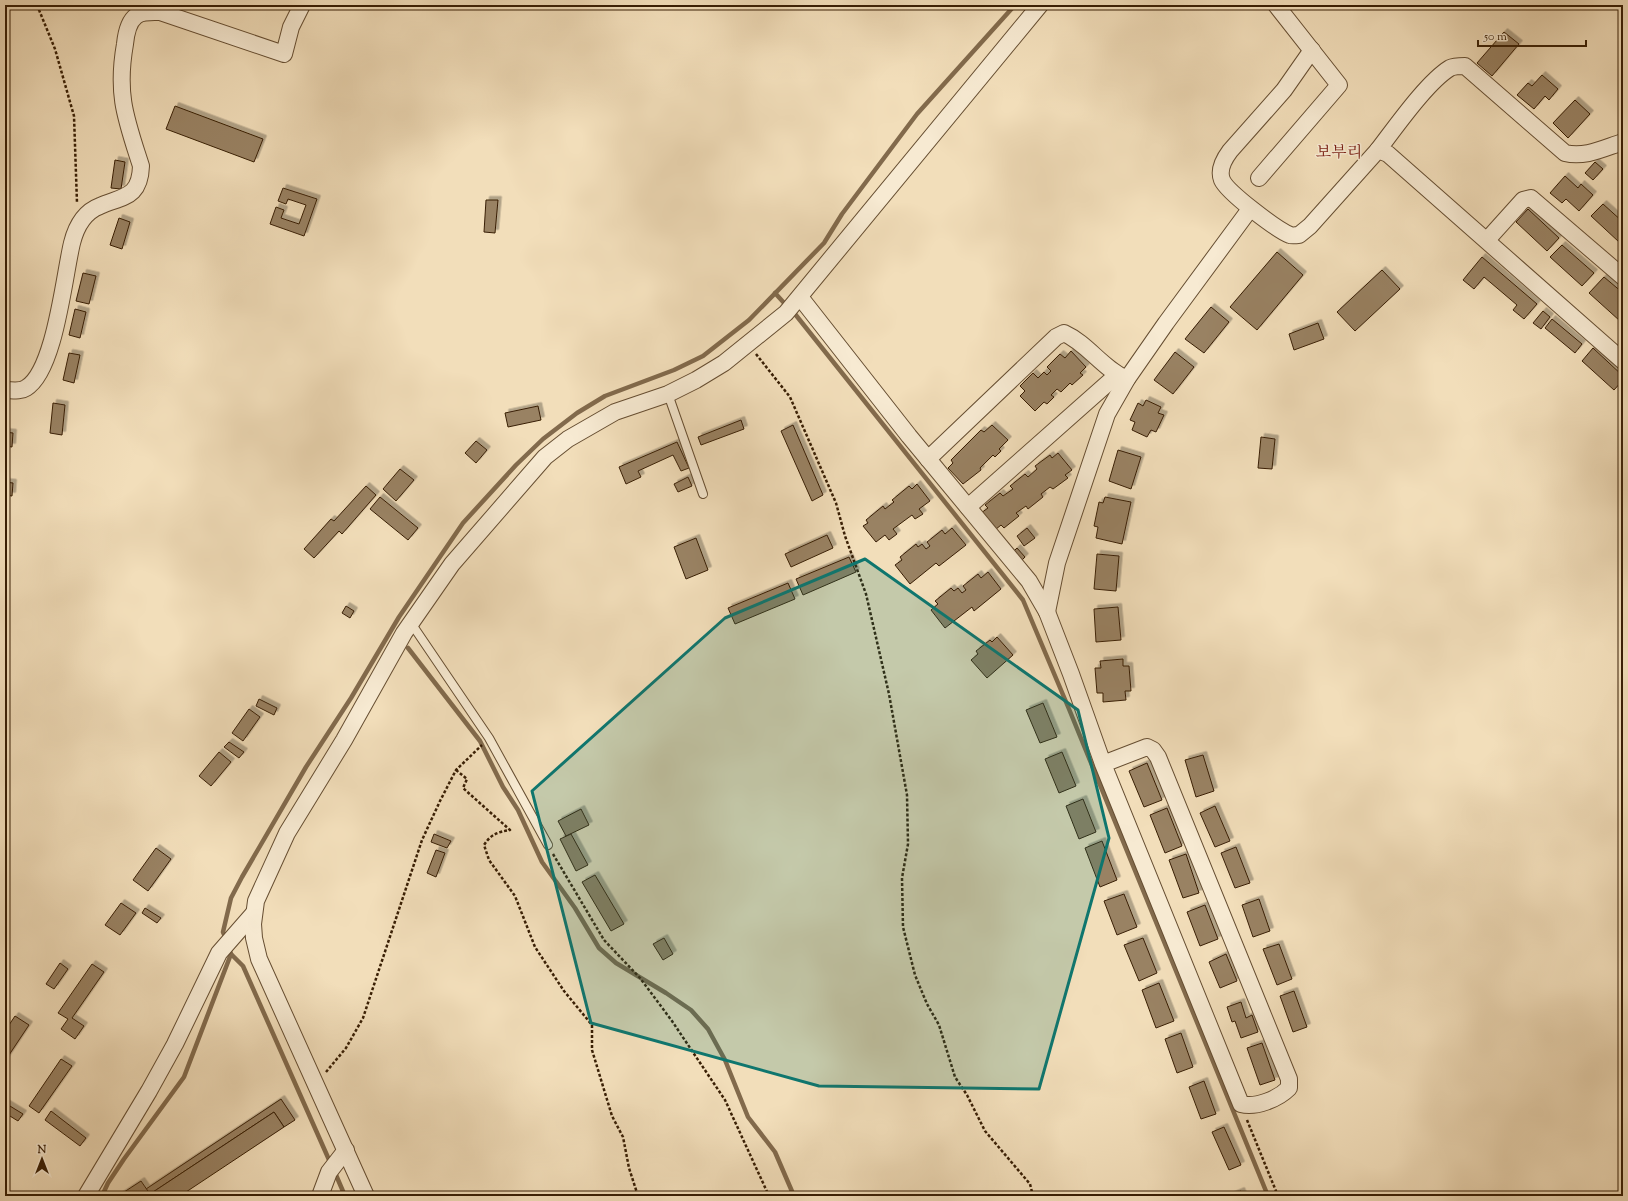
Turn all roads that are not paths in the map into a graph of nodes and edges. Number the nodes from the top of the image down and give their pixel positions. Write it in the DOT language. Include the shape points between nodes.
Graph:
graph roads {
  1 [pos="302,5"];
  2 [pos="1040,5"];
  3 [pos="1276,5"];
  4 [pos="1312,50"];
  5 [pos="1623,142"];
  6 [pos="1378,150"];
  7 [pos="1259,178"];
  8 [pos="1250,209"];
  9 [pos="1487,240"];
  10 [pos="1623,277"];
  11 [pos="800,297"];
  12 [pos="1623,361"];
  13 [pos="1122,377"];
  14 [pos="5,390"];
  15 [pos="668,394"];
  16 [pos="928,459"];
  17 [pos="703,494"];
  18 [pos="968,507"];
  19 [pos="1047,612"];
  20 [pos="411,623"];
  21 [pos="1103,764"];
  22 [pos="548,845"];
  23 [pos="254,913"];
  24 [pos="346,1150"];
  25 [pos="86,1196"];
  26 [pos="320,1196"];
  27 [pos="366,1196"];
  1 -- 14 [label="street" via="291,27 284,54 160,12 136,16 126,35 120,82 124,111 141,166 137,187 130,195 99,206 77,226 54,332 43,366 26,388"];
  2 -- 11 [label="street"];
  3 -- 4 [label="street"];
  4 -- 7 [label="street" via="1339,85"];
  4 -- 8 [label="street" via="1284,90 1224,160 1222,180"];
  5 -- 6 [label="street" via="1585,155 1565,154 1465,66 1451,67 1438,77"];
  6 -- 8 [label="street" via="1299,235 1290,235"];
  6 -- 9 [label="street" via="1388,154"];
  8 -- 13 [label="street"];
  9 -- 10 [label="street" via="1523,200 1531,198"];
  9 -- 12 [label="street" via="1541,291"];
  11 -- 15 [label="street" via="786,313 724,363"];
  11 -- 16 [label="street"];
  13 -- 16 [label="street" via="1074,337 1064,333 1056,337"];
  13 -- 18 [label="street"];
  13 -- 19 [label="street" via="1057,563"];
  15 -- 17 [label="lane"];
  15 -- 20 [label="street" via="615,412 568,439 545,457 452,564"];
  16 -- 18 [label="street"];
  18 -- 19 [label="street" via="1029,581"];
  19 -- 21 [label="street"];
  20 -- 22 [label="lane" via="489,738"];
  20 -- 23 [label="street" via="287,833 256,901"];
  21 -- 21 [label="street" via="1241,1104 1250,1106 1282,1095 1289,1088 1289,1079 1158,757 1147,747"];
  23 -- 24 [label="street" via="254,938 259,959"];
  23 -- 25 [label="street" via="218,953 175,1044"];
  24 -- 26 [label="street" via="329,1172"];
  24 -- 27 [label="street"];
}
